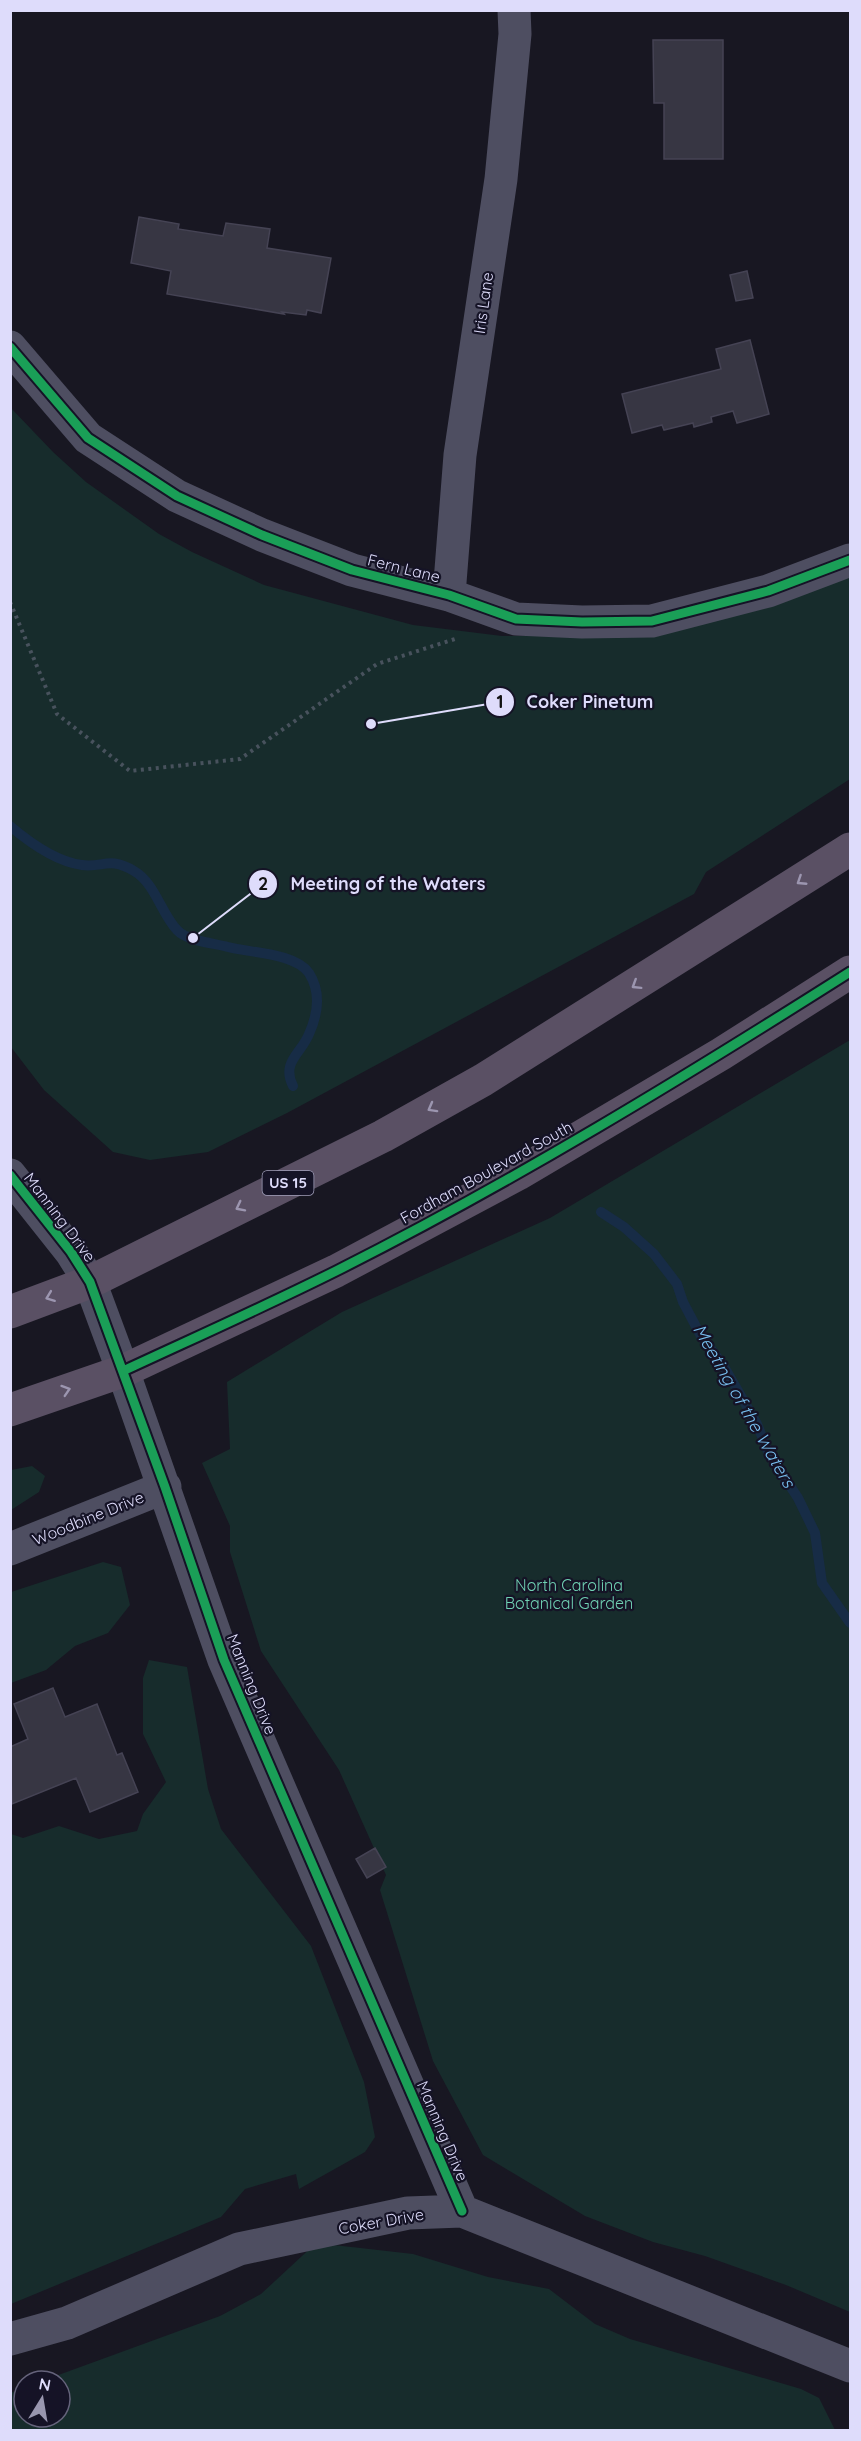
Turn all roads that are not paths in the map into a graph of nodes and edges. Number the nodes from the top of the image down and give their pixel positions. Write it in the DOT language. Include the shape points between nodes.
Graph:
graph roads {
  1 [pos="514,10"];
  2 [pos="10,347"];
  3 [pos="850,560"];
  4 [pos="449,595"];
  5 [pos="850,849"];
  6 [pos="850,972"];
  7 [pos="10,1175"];
  8 [pos="90,1282"];
  9 [pos="10,1312"];
  10 [pos="123,1371"];
  11 [pos="10,1410"];
  12 [pos="165,1487"];
  13 [pos="10,1550"];
  14 [pos="462,2211"];
  15 [pos="10,2339"];
  16 [pos="850,2366"];
  1 -- 4 [label="street, Iris Lane" via="501,179 460,454"];
  2 -- 4 [label="street, Fern Lane" via="88,438 177,496 352,570"];
  3 -- 4 [label="street, Fern Lane" via="768,591 652,621 516,619"];
  5 -- 8 [label="highway, US 15, one-way" via="483,1080 383,1136"];
  6 -- 10 [label="highway, Fordham Boulevard South" via="721,1054 518,1174 336,1271"];
  7 -- 8 [label="street, Manning Drive"];
  8 -- 9 [label="highway, US 15, one-way"];
  8 -- 10 [label="street, Manning Drive"];
  11 -- 10 [label="highway, Fordham Boulevard South, one-way"];
  10 -- 12 [label="street, Manning Drive"];
  12 -- 13 [label="street, Woodbine Drive"];
  12 -- 14 [label="street, Manning Drive" via="224,1660"];
  14 -- 15 [label="street, Coker Drive" via="408,2213 239,2249 67,2323"];
  14 -- 16 [label="street, Coker Drive"];
}
